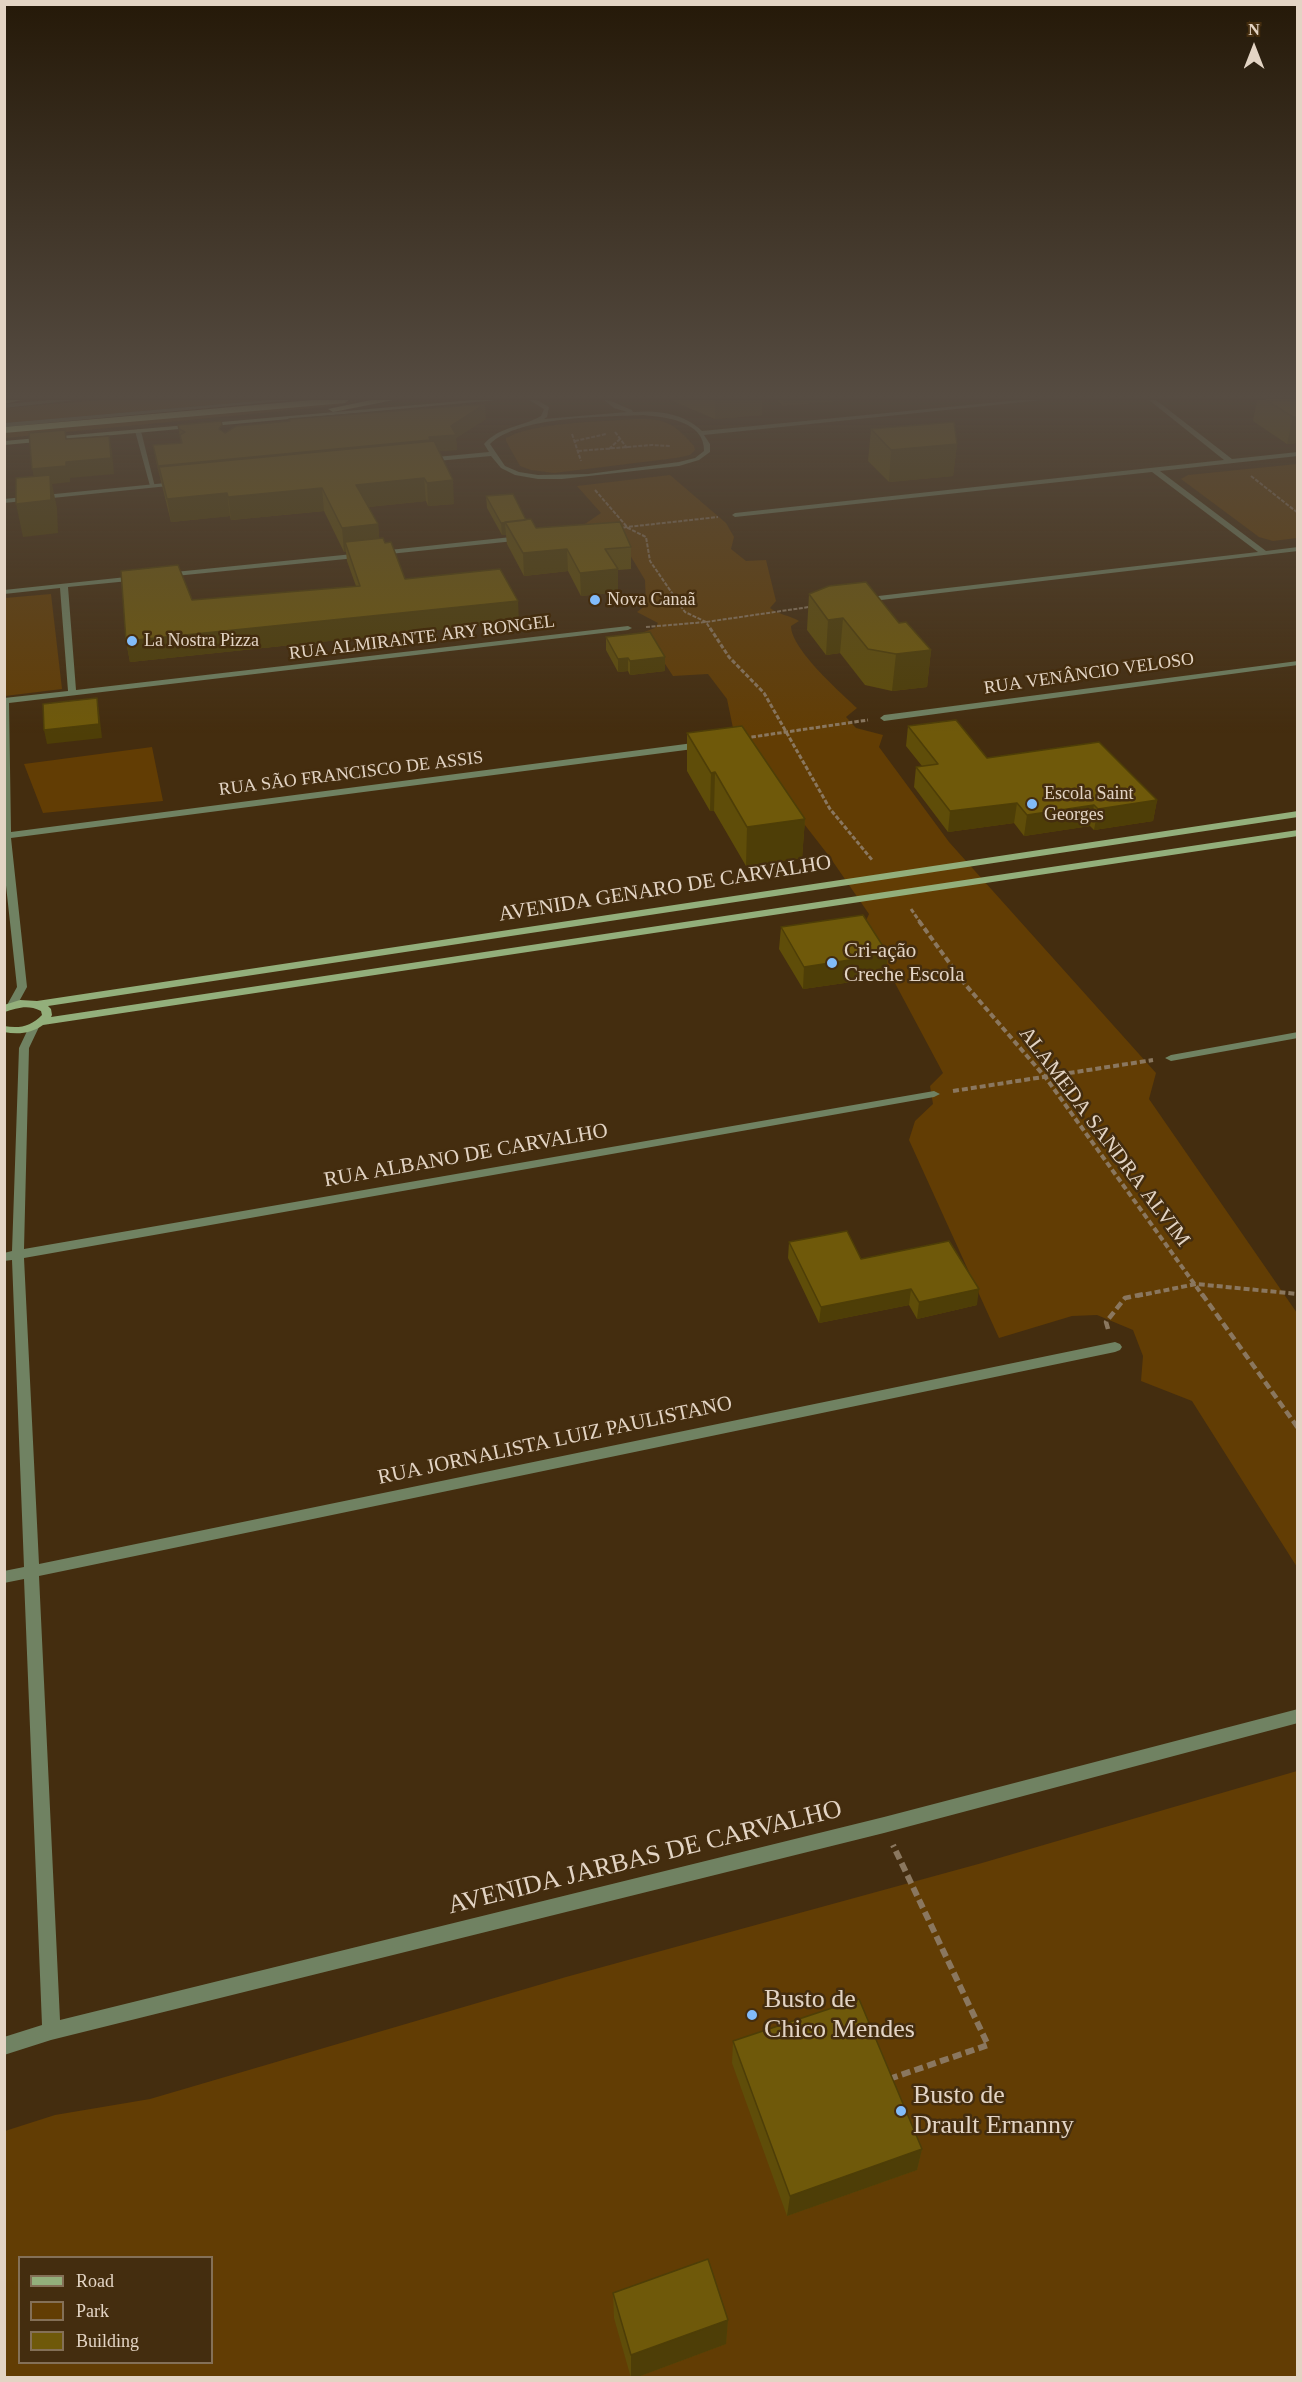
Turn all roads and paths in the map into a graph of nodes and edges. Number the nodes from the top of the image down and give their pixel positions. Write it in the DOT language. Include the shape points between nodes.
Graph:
graph roads {
  1 [pos="613,511"];
  2 [pos="771,511"];
  3 [pos="1209,511"];
  4 [pos="735,515"];
  5 [pos="617,528"];
  6 [pos="628,528"];
  7 [pos="525,537"];
  8 [pos="1298,549"];
  9 [pos="1263,552"];
  10 [pos="159,576"];
  11 [pos="147,577"];
  12 [pos="64,586"];
  13 [pos="4,592"];
  14 [pos="854,601"];
  15 [pos="809,607"];
  16 [pos="706,622"];
  17 [pos="628,628"];
  18 [pos="1298,663"];
  19 [pos="72,694"];
  20 [pos="5,701"];
  21 [pos="884,718"];
  22 [pos="784,732"];
  23 [pos="702,745"];
  24 [pos="1298,814"];
  25 [pos="1298,833"];
  26 [pos="5,836"];
  27 [pos="963,864"];
  28 [pos="886,876"];
  29 [pos="981,880"];
  30 [pos="837,883"];
  31 [pos="900,893"];
  32 [pos="849,900"];
  33 [pos="22,987"];
  34 [pos="37,1003"];
  35 [pos="8,1007"];
  36 [pos="38,1025"];
  37 [pos="8,1030"];
  38 [pos="1298,1035"];
  39 [pos="24,1048"];
  40 [pos="1171,1058"];
  41 [pos="1046,1078"];
  42 [pos="934,1094"];
  43 [pos="11,1256"];
  44 [pos="1196,1284"];
  45 [pos="1298,1294"];
  46 [pos="1115,1347"];
  47 [pos="1298,1428"];
  48 [pos="32,1571"];
  49 [pos="4,1577"];
  50 [pos="1298,1716"];
  51 [pos="884,1825"];
  52 [pos="51,2031"];
  53 [pos="4,2046"];
  54 [pos="880,2082"];
  1 -- 6 [label="path"];
  2 -- 4 [label="street"];
  3 -- 9 [label="street"];
  4 -- 6 [label="path"];
  5 -- 6 [label="path"];
  6 -- 16 [label="path" via="646,537 650,561 685,612"];
  7 -- 10 [label="street"];
  8 -- 9 [label="street"];
  9 -- 14 [label="street"];
  11 -- 12 [label="street"];
  12 -- 13 [label="street"];
  12 -- 19 [label="street"];
  15 -- 16 [label="path"];
  16 -- 17 [label="path"];
  16 -- 22 [label="path" via="729,657 764,693"];
  17 -- 19 [label="street, RUA ALMIRANTE ARY RONGEL"];
  18 -- 21 [label="street, RUA VENÂNCIO VELOSO"];
  19 -- 20 [label="street, RUA ALMIRANTE ARY RONGEL"];
  20 -- 26 [label="street"];
  21 -- 22 [label="path"];
  22 -- 23 [label="path"];
  22 -- 28 [label="path" via="830,809"];
  23 -- 26 [label="street, RUA SÃO FRANCISCO DE ASSIS"];
  24 -- 27 [label="street, AVENIDA GENARO DE CARVALHO"];
  25 -- 29 [label="street, AVENIDA GENARO DE CARVALHO"];
  26 -- 33 [label="street"];
  27 -- 28 [label="street, AVENIDA GENARO DE CARVALHO"];
  27 -- 29 [label="street" via="959,867 963,875"];
  28 -- 30 [label="street, AVENIDA GENARO DE CARVALHO"];
  29 -- 31 [label="street, AVENIDA GENARO DE CARVALHO"];
  30 -- 32 [label="street" via="854,886 857,894"];
  30 -- 34 [label="street, AVENIDA GENARO DE CARVALHO"];
  31 -- 32 [label="street, AVENIDA GENARO DE CARVALHO"];
  31 -- 41 [label="path, ALAMEDA SANDRA ALVIM" via="964,983"];
  32 -- 36 [label="street, AVENIDA GENARO DE CARVALHO"];
  33 -- 34 [label="street"];
  33 -- 35 [label="street"];
  34 -- 35 [label="street, AVENIDA GENARO DE CARVALHO"];
  34 -- 36 [label="street" via="46,1009 47,1015"];
  36 -- 37 [label="street, AVENIDA GENARO DE CARVALHO"];
  36 -- 39 [label="street"];
  37 -- 39 [label="street"];
  38 -- 40 [label="street"];
  39 -- 43 [label="street"];
  40 -- 41 [label="path"];
  41 -- 42 [label="path"];
  41 -- 44 [label="path, ALAMEDA SANDRA ALVIM"];
  42 -- 43 [label="street, RUA ALBANO DE CARVALHO"];
  43 -- 48 [label="street"];
  44 -- 45 [label="path"];
  44 -- 46 [label="path" via="1125,1298 1106,1322"];
  44 -- 47 [label="path, ALAMEDA SANDRA ALVIM"];
  46 -- 48 [label="street, RUA JORNALISTA LUIZ PAULISTANO"];
  48 -- 49 [label="street, RUA JORNALISTA LUIZ PAULISTANO"];
  48 -- 52 [label="street"];
  50 -- 51 [label="street, AVENIDA JARBAS DE CARVALHO"];
  51 -- 52 [label="street, AVENIDA JARBAS DE CARVALHO"];
  51 -- 54 [label="path" via="988,2045"];
  52 -- 53 [label="street, AVENIDA JARBAS DE CARVALHO"];
}
